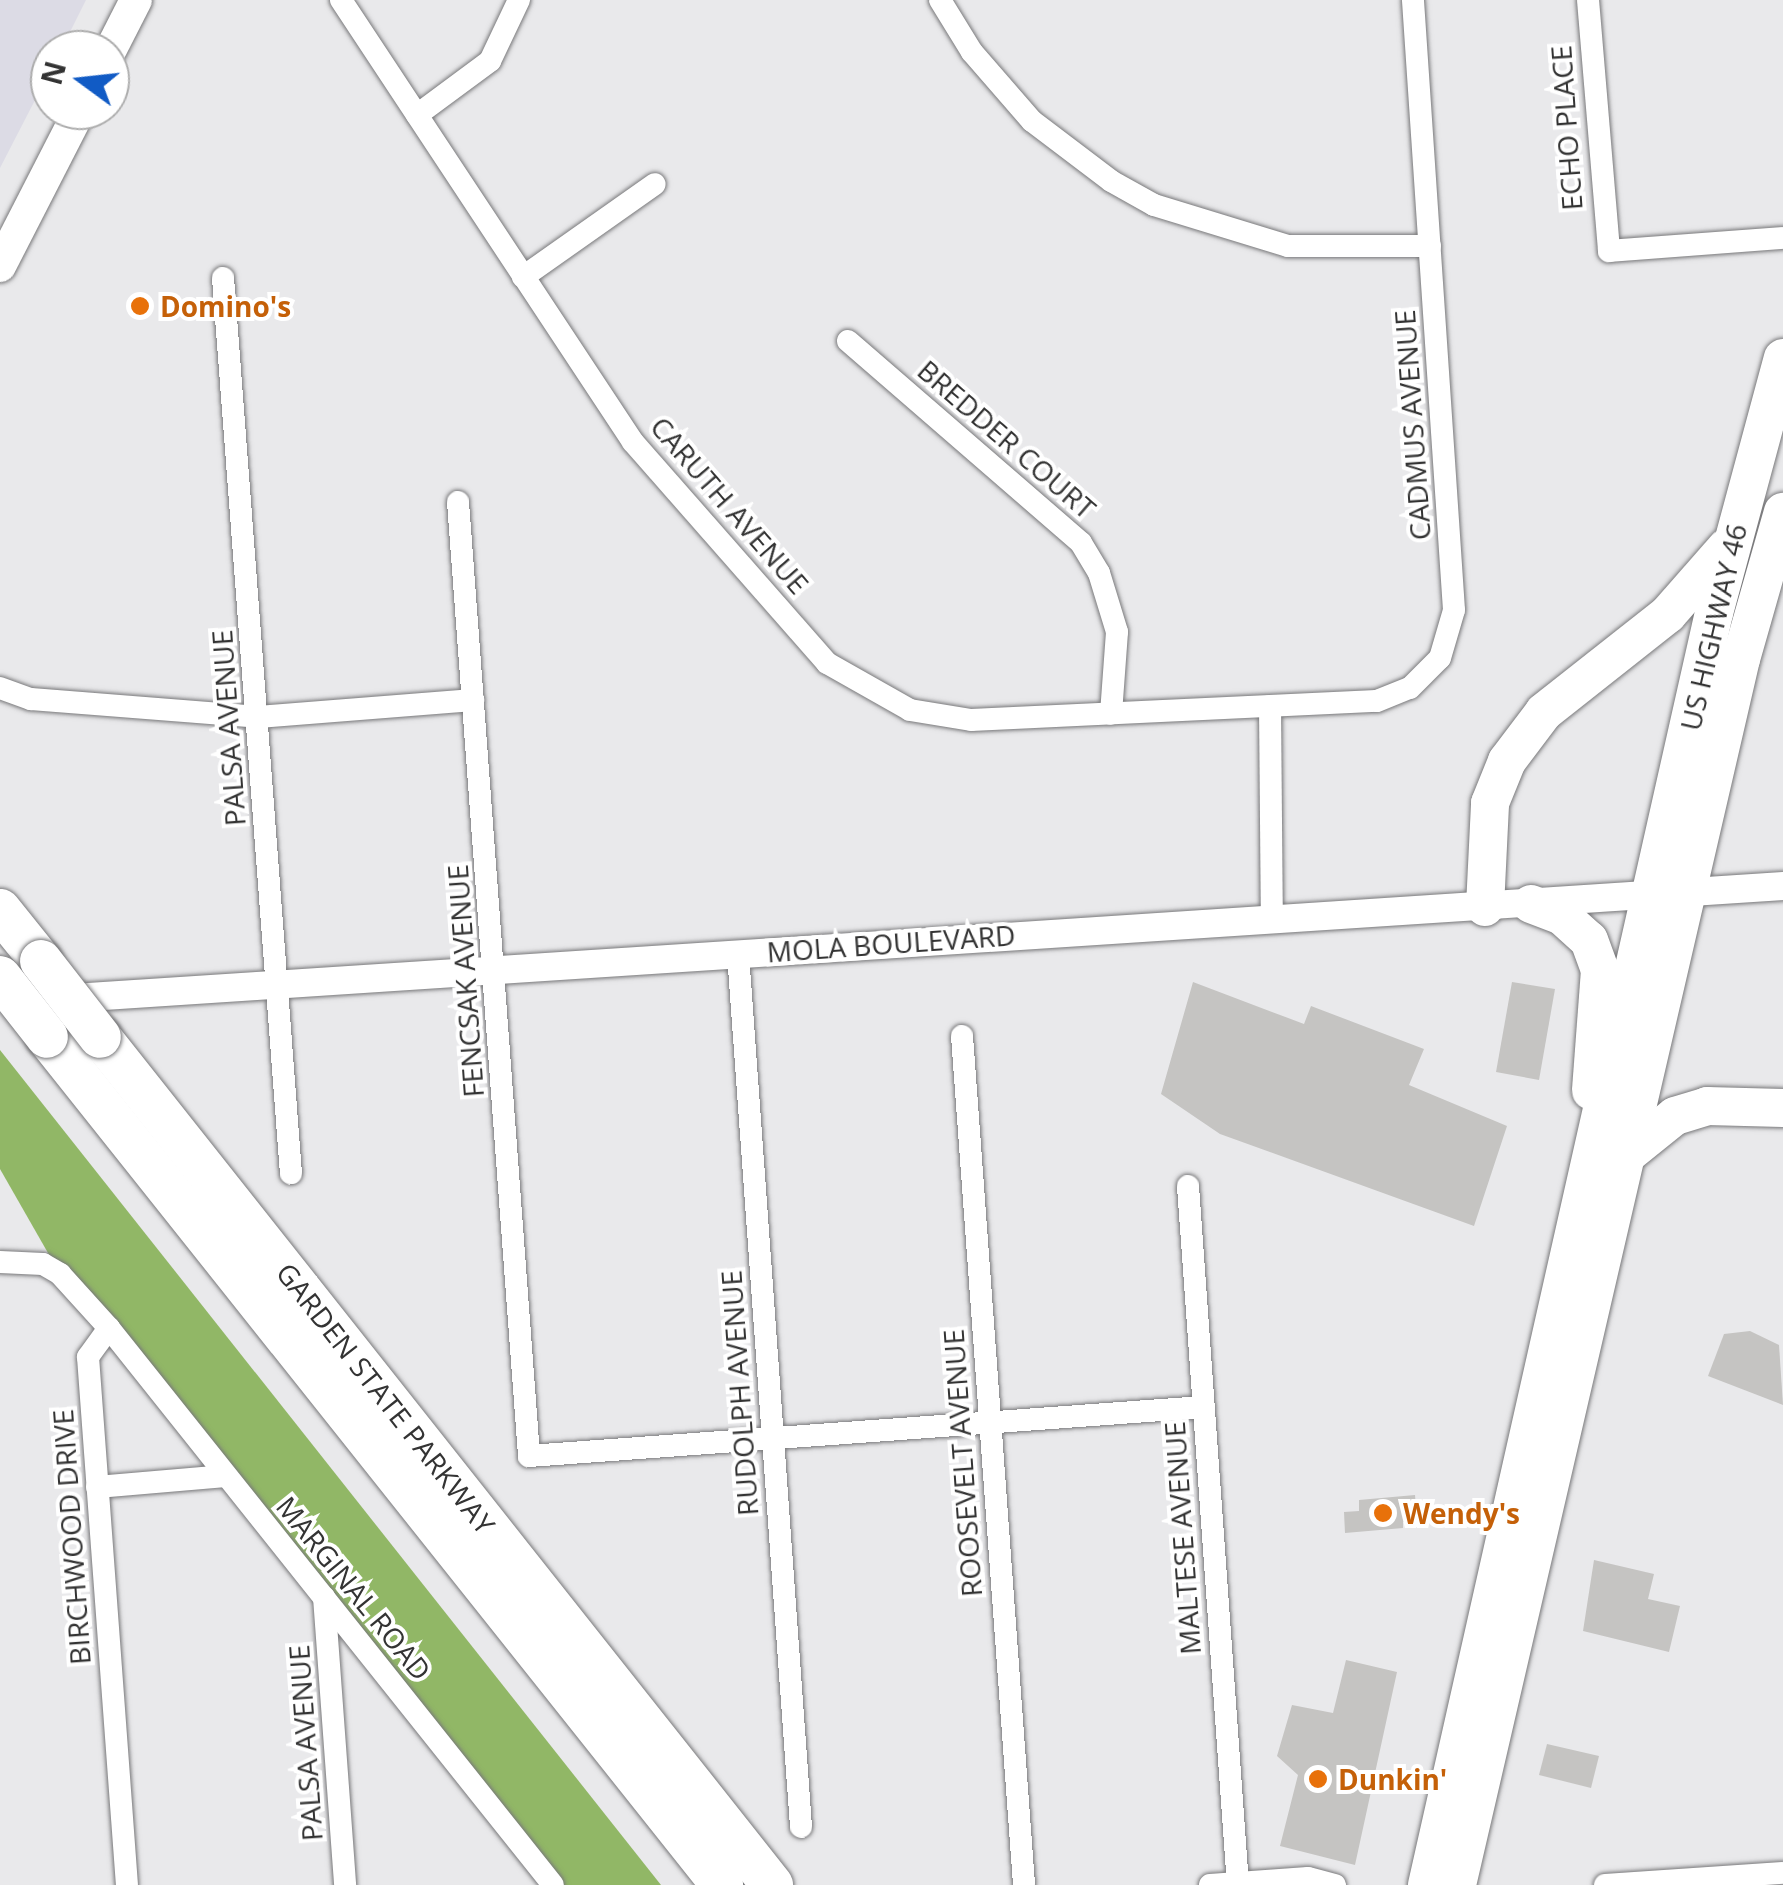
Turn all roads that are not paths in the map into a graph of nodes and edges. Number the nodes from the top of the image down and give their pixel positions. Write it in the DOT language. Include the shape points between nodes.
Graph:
graph roads {
  1 [pos="136,0"];
  2 [pos="341,0"];
  3 [pos="519,0"];
  4 [pos="940,0"];
  5 [pos="1413,0"];
  6 [pos="1588,0"];
  7 [pos="121,30"];
  8 [pos="417,115"];
  9 [pos="69,130"];
  10 [pos="656,184"];
  11 [pos="1783,238"];
  12 [pos="1430,246"];
  13 [pos="4,248"];
  14 [pos="523,277"];
  15 [pos="223,278"];
  16 [pos="848,341"];
  17 [pos="1783,358"];
  18 [pos="458,502"];
  19 [pos="1783,512"];
  20 [pos="1731,542"];
  21 [pos="1783,608"];
  22 [pos="1741,659"];
  23 [pos="0,688"];
  24 [pos="473,700"];
  25 [pos="1270,706"];
  26 [pos="1112,714"];
  27 [pos="258,717"];
  28 [pos="1783,886"];
  29 [pos="1669,896"];
  30 [pos="1531,904"];
  31 [pos="1486,907"];
  32 [pos="0,910"];
  33 [pos="1272,917"];
  34 [pos="738,954"];
  35 [pos="494,970"];
  36 [pos="0,977"];
  37 [pos="276,984"];
  38 [pos="0,1003"];
  39 [pos="962,1036"];
  40 [pos="1783,1108"];
  41 [pos="1608,1156"];
  42 [pos="292,1173"];
  43 [pos="1188,1186"];
  44 [pos="0,1262"];
  45 [pos="109,1328"];
  46 [pos="1203,1407"];
  47 [pos="989,1421"];
  48 [pos="772,1438"];
  49 [pos="226,1476"];
  50 [pos="97,1487"];
  51 [pos="324,1597"];
  52 [pos="652,1796"];
  53 [pos="801,1827"];
  54 [pos="1783,1872"];
  55 [pos="1238,1884"];
  56 [pos="128,1885"];
  57 [pos="345,1885"];
  58 [pos="553,1885"];
  59 [pos="711,1885"];
  60 [pos="722,1885"];
  61 [pos="772,1885"];
  62 [pos="1024,1885"];
  63 [pos="1210,1885"];
  64 [pos="1335,1885"];
  65 [pos="1427,1885"];
  66 [pos="1458,1885"];
  67 [pos="1605,1885"];
  1 -- 7 [label="main road"];
  2 -- 8 [label="street, CARUTH AVENUE"];
  3 -- 8 [label="street" via="490,61"];
  4 -- 12 [label="street" via="972,52 1032,121 1097,172 1154,205 1288,246"];
  5 -- 12 [label="street, CADMUS AVENUE"];
  6 -- 11 [label="street, ECHO PLACE" via="1609,251"];
  8 -- 14 [label="street, CARUTH AVENUE"];
  9 -- 13 [label="main road"];
  10 -- 14 [label="street"];
  12 -- 25 [label="street, CADMUS AVENUE" via="1451,633 1426,675 1389,698"];
  14 -- 26 [label="street, CARUTH AVENUE" via="633,442 850,681 940,717"];
  15 -- 27 [label="street, PALSA AVENUE"];
  16 -- 26 [label="street, BREDDER COURT" via="1081,543 1099,572 1117,632"];
  17 -- 20 [label="highway, US HIGHWAY 46"];
  18 -- 24 [label="street, FENCSAK AVENUE"];
  19 -- 22 [label="highway, US HIGHWAY 46"];
  20 -- 29 [label="highway, US HIGHWAY 46"];
  20 -- 31 [label="highway" via="1668,614 1544,712 1507,761 1490,803"];
  21 -- 22 [label="highway"];
  22 -- 29 [label="highway, US HIGHWAY 46"];
  23 -- 27 [label="street" via="31,699"];
  24 -- 27 [label="street"];
  24 -- 35 [label="street, FENCSAK AVENUE"];
  25 -- 26 [label="street, CARUTH AVENUE"];
  25 -- 33 [label="street"];
  27 -- 37 [label="street, PALSA AVENUE"];
  28 -- 29 [label="street, MOLA BOULEVARD"];
  29 -- 30 [label="street, MOLA BOULEVARD"];
  29 -- 41 [label="highway"];
  30 -- 31 [label="street, MOLA BOULEVARD"];
  30 -- 41 [label="highway" via="1562,916 1589,940 1600,970 1590,1050"];
  31 -- 33 [label="street, MOLA BOULEVARD"];
  32 -- 61 [label="highway, GARDEN STATE PARKWAY, bridge"];
  33 -- 34 [label="street, MOLA BOULEVARD"];
  34 -- 35 [label="street, MOLA BOULEVARD"];
  34 -- 48 [label="street, RUDOLPH AVENUE"];
  35 -- 37 [label="street, MOLA BOULEVARD"];
  35 -- 48 [label="street, FENCSAK AVENUE" via="529,1456"];
  36 -- 52 [label="highway, GARDEN STATE PARKWAY, bridge"];
  37 -- 38 [label="street, MOLA BOULEVARD"];
  37 -- 42 [label="street, PALSA AVENUE"];
  39 -- 47 [label="street, ROOSEVELT AVENUE"];
  40 -- 41 [label="highway" via="1706,1106 1675,1116"];
  41 -- 65 [label="highway"];
  41 -- 66 [label="highway"];
  43 -- 46 [label="street, MALTESE AVENUE"];
  44 -- 45 [label="street" via="44,1264"];
  45 -- 49 [label="street, MARGINAL ROAD"];
  45 -- 50 [label="street, BIRCHWOOD DRIVE" via="88,1357"];
  46 -- 47 [label="street"];
  46 -- 55 [label="street, MALTESE AVENUE"];
  47 -- 48 [label="street"];
  47 -- 62 [label="street, ROOSEVELT AVENUE"];
  48 -- 53 [label="street, RUDOLPH AVENUE"];
  49 -- 50 [label="street"];
  49 -- 51 [label="street, MARGINAL ROAD"];
  50 -- 56 [label="street, BIRCHWOOD DRIVE"];
  51 -- 57 [label="street, PALSA AVENUE"];
  51 -- 58 [label="street, MARGINAL ROAD"];
  52 -- 59 [label="highway"];
  52 -- 60 [label="highway, GARDEN STATE PARKWAY"];
  54 -- 67 [label="street"];
  55 -- 63 [label="street"];
  55 -- 64 [label="street" via="1308,1878"];
}
